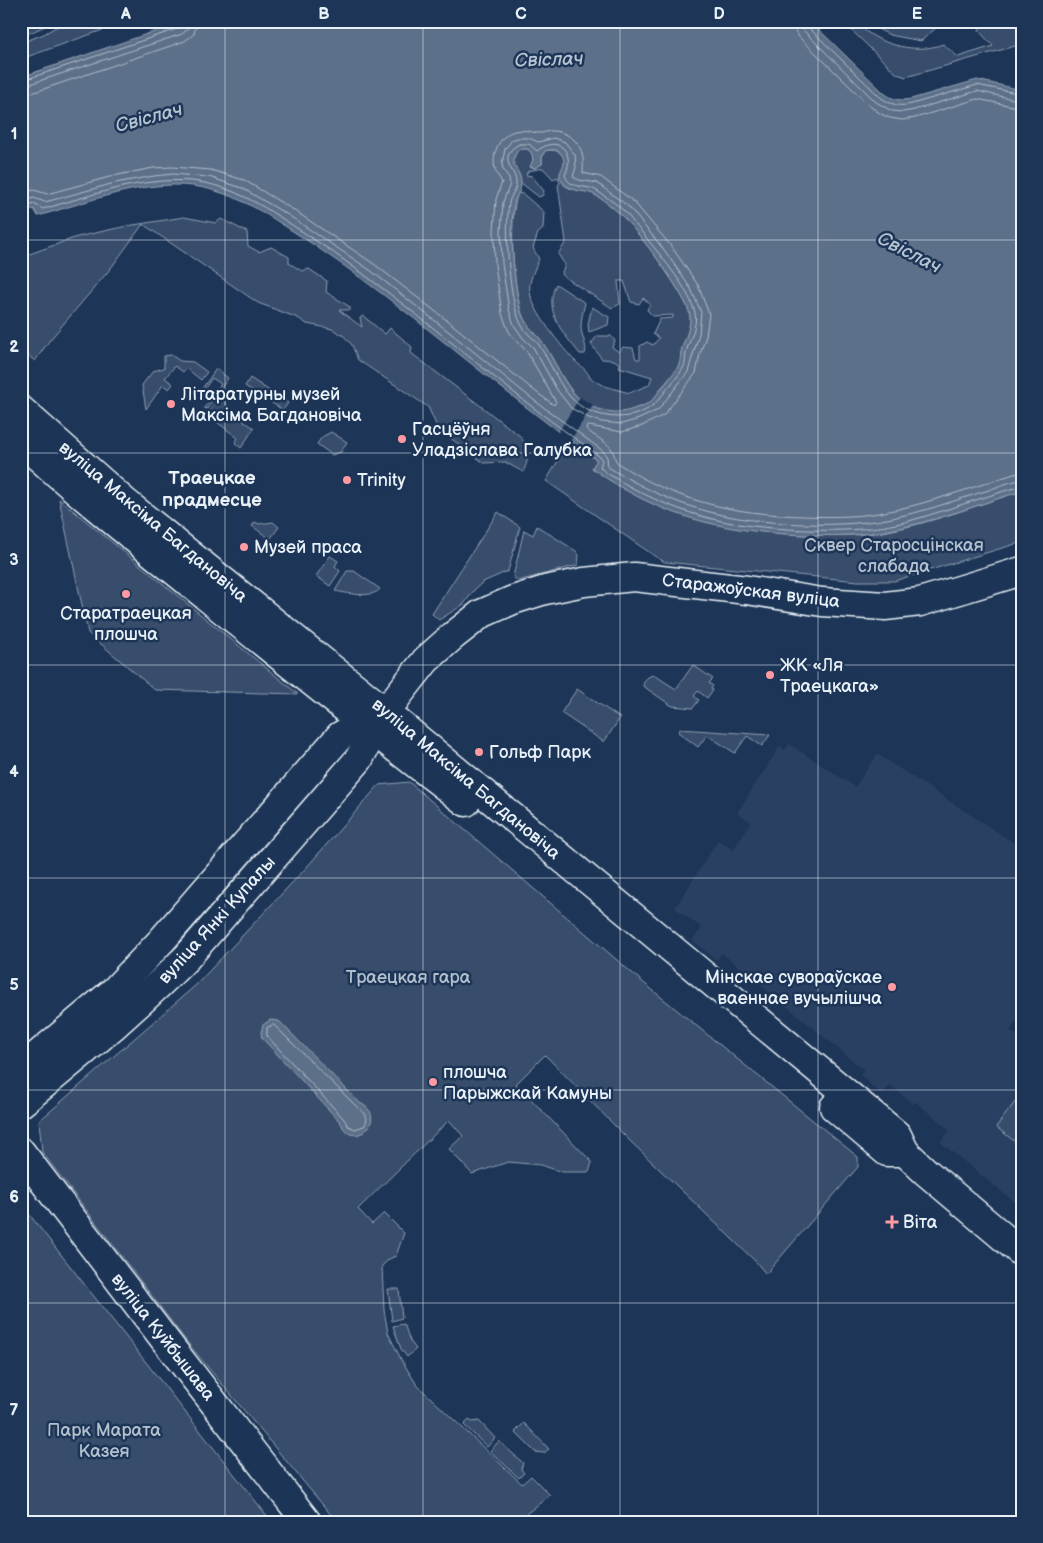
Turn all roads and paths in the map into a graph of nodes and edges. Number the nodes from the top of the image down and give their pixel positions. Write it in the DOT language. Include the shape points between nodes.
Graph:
graph roads {
  1 [pos="21,410"];
  2 [pos="21,441"];
  3 [pos="1022,571"];
  4 [pos="326,693"];
  5 [pos="372,713"];
  6 [pos="336,741"];
  7 [pos="407,744"];
  8 [pos="363,755"];
  9 [pos="162,940"];
  10 [pos="160,984"];
  11 [pos="21,1069"];
  12 [pos="21,1103"];
  13 [pos="21,1152"];
  14 [pos="1022,1253"];
  15 [pos="307,1522"];
  1 -- 5 [label="main road, вуліца Максіма Багдановіча"];
  2 -- 4 [label="main road, вуліца Максіма Багдановіча" via="83,496"];
  3 -- 5 [label="main road, Старажоўская вуліца" via="920,602 885,606 822,602 634,577 545,590 480,614 452,636"];
  4 -- 5 [label="main road, вуліца Максіма Багдановіча"];
  4 -- 6 [label="main road" via="335,714"];
  5 -- 6 [label="main road, вуліца Янкі Купалы"];
  5 -- 7 [label="main road, вуліца Максіма Багдановіча"];
  5 -- 8 [label="main road"];
  6 -- 9 [label="main road, вуліца Янкі Купалы"];
  7 -- 8 [label="main road"];
  7 -- 14 [label="main road, вуліца Максіма Багдановіча" via="474,808 888,1152 905,1152"];
  8 -- 10 [label="main road, вуліца Янкі Купалы"];
  9 -- 10 [label="main road" via="150,966"];
  9 -- 11 [label="main road, вуліца Янкі Купалы" via="114,991"];
  10 -- 12 [label="main road, вуліца Янкі Купалы" via="84,1053"];
  13 -- 15 [label="main road, вуліца Куйбышава"];
}
